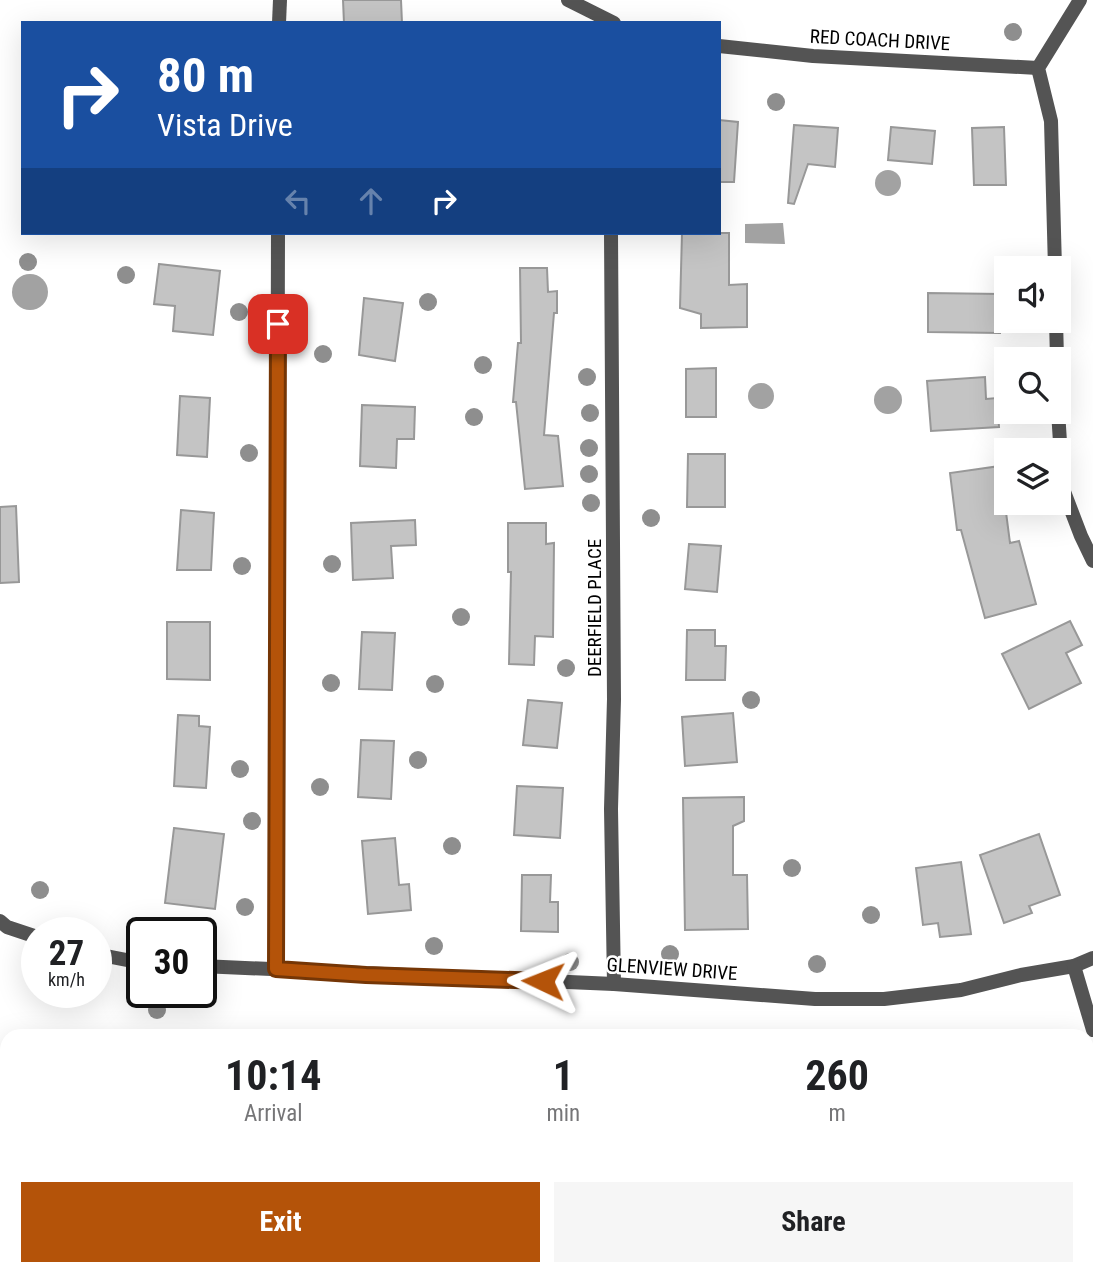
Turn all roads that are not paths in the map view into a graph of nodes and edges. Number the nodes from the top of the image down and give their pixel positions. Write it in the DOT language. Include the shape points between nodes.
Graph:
graph roads {
  1 [pos="279,0"];
  2 [pos="568,0"];
  3 [pos="1080,0"];
  4 [pos="279,21"];
  5 [pos="610,21"];
  6 [pos="721,46"];
  7 [pos="1038,68"];
  8 [pos="278,235"];
  9 [pos="611,235"];
  10 [pos="1055,256"];
  11 [pos="1059,424"];
  12 [pos="1093,561"];
  13 [pos="0,921"];
  14 [pos="21,932"];
  15 [pos="1093,958"];
  16 [pos="1074,966"];
  17 [pos="217,967"];
  18 [pos="276,969"];
  19 [pos="614,984"];
  20 [pos="1093,1029"];
  1 -- 4 [label="street"];
  2 -- 5 [label="street"];
  3 -- 7 [label="street"];
  6 -- 7 [label="street, RED COACH DRIVE"];
  7 -- 10 [label="street" via="1051,121"];
  8 -- 18 [label="street"];
  9 -- 19 [label="street, DEERFIELD PLACE"];
  11 -- 12 [label="street" via="1063,489"];
  13 -- 14 [label="street"];
  15 -- 16 [label="street, GLENVIEW DRIVE"];
  16 -- 19 [label="street, GLENVIEW DRIVE" via="961,990 884,999 815,999"];
  16 -- 20 [label="street"];
  17 -- 18 [label="street, GLENVIEW DRIVE"];
  18 -- 19 [label="street, GLENVIEW DRIVE"];
}
